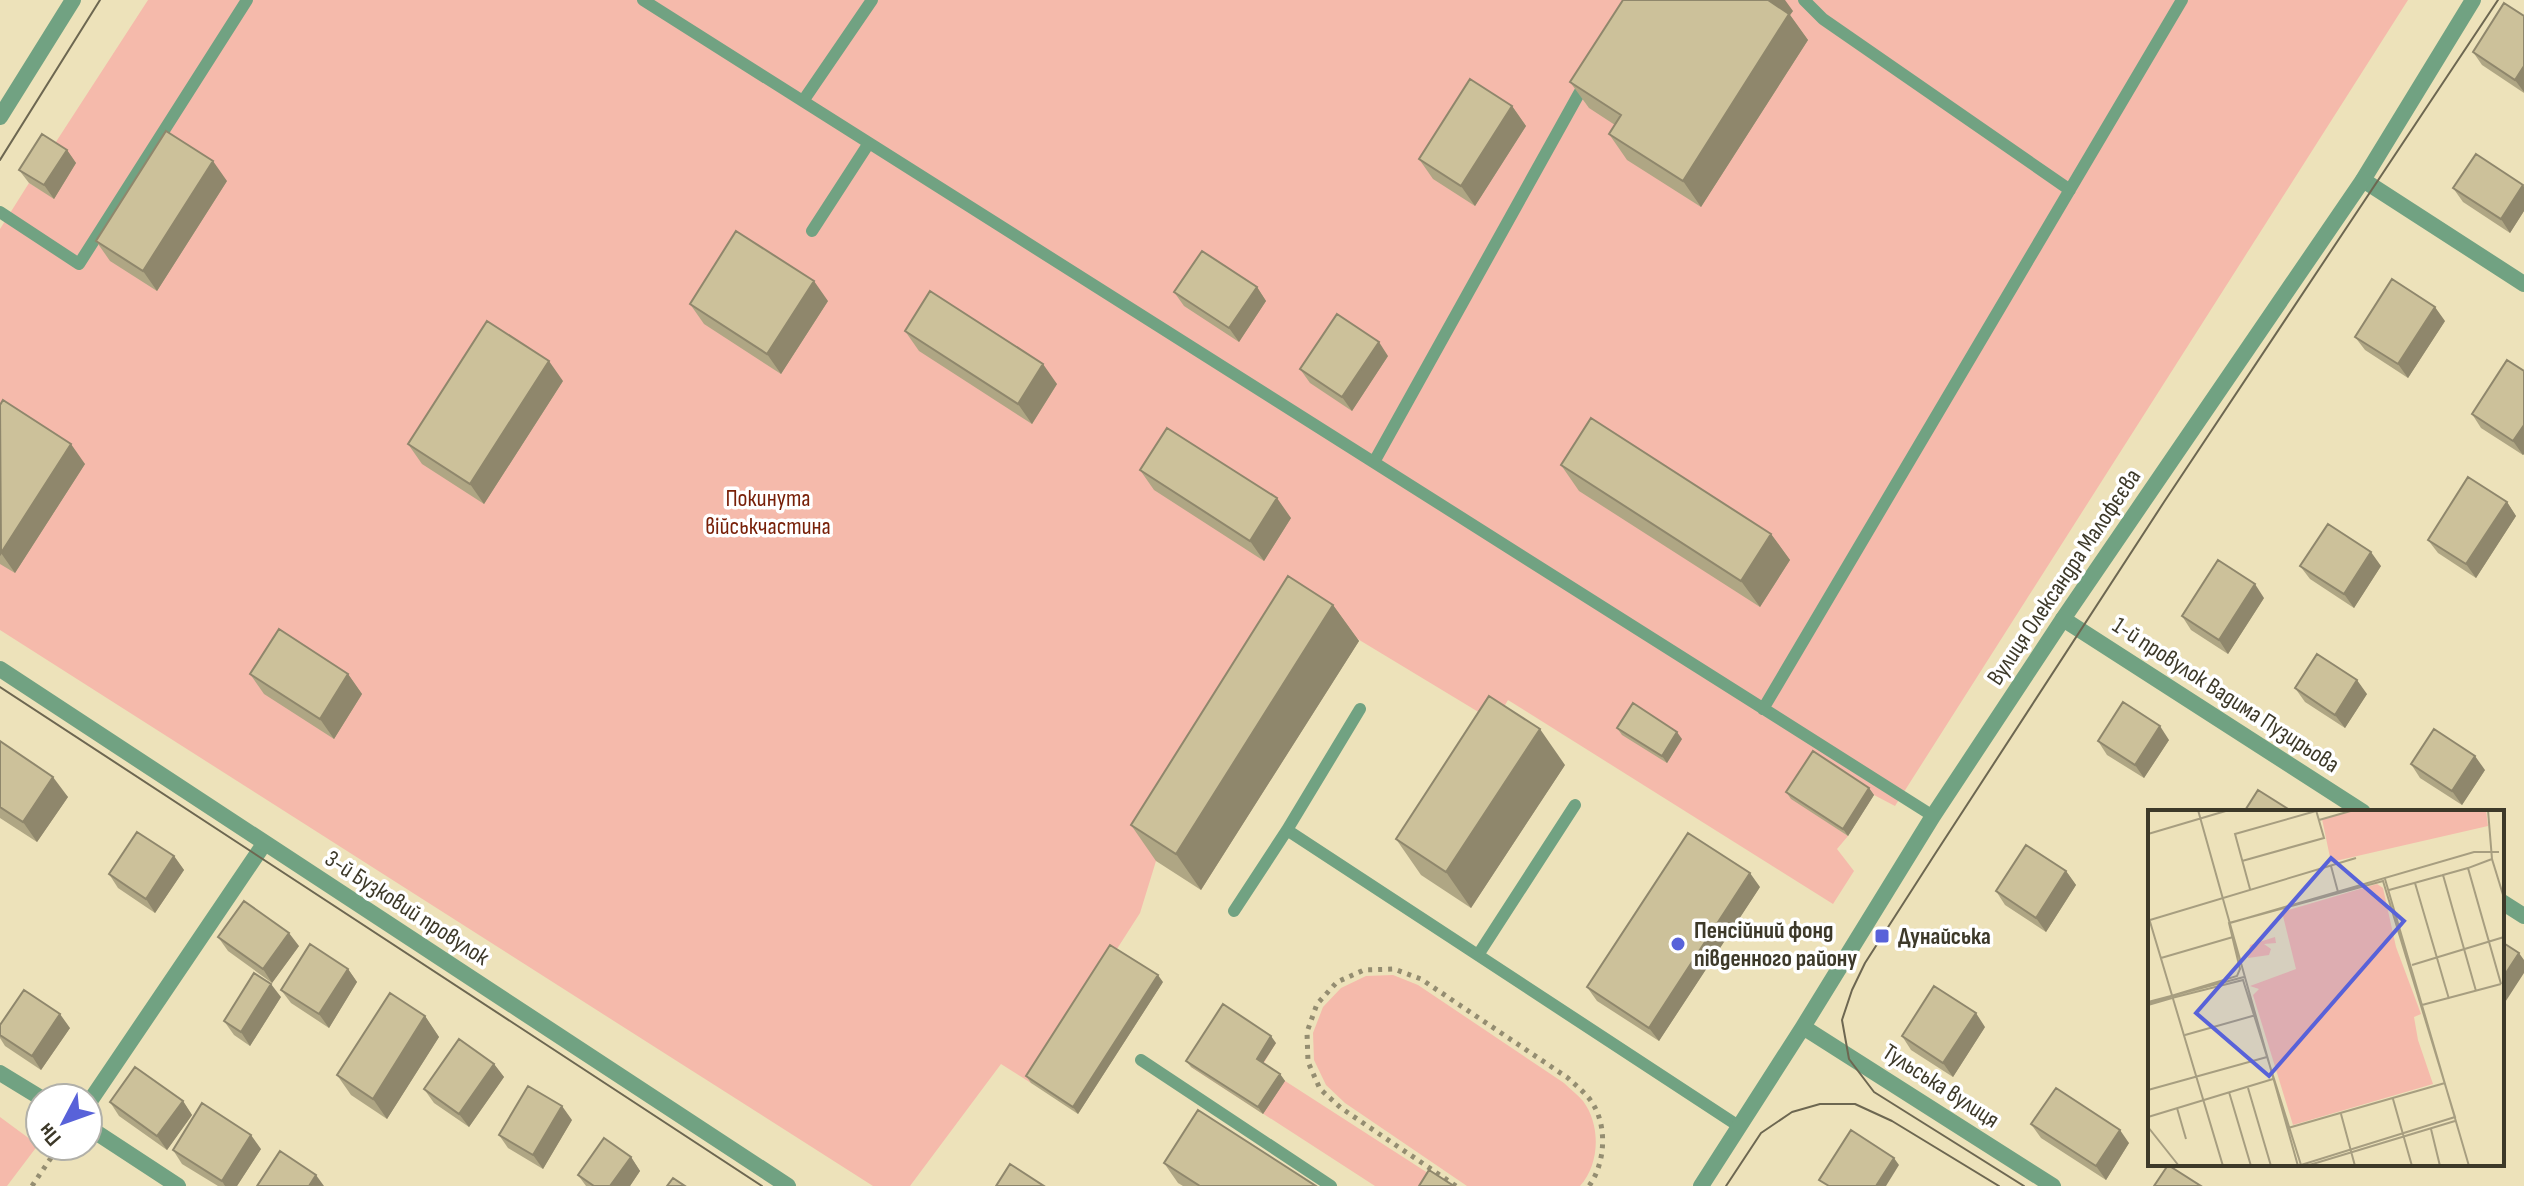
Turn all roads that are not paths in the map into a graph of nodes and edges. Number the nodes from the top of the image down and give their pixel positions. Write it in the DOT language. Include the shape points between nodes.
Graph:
graph roads {
  1 [pos="73,0"];
  2 [pos="247,0"];
  3 [pos="643,0"];
  4 [pos="872,0"];
  5 [pos="1804,0"];
  6 [pos="2182,0"];
  7 [pos="2473,0"];
  8 [pos="1596,63"];
  9 [pos="803,101"];
  10 [pos="0,117"];
  11 [pos="869,143"];
  12 [pos="2363,180"];
  13 [pos="2070,190"];
  14 [pos="0,212"];
  15 [pos="812,231"];
  16 [pos="2524,284"];
  17 [pos="1374,462"];
  18 [pos="2063,619"];
  19 [pos="0,669"];
  20 [pos="1360,709"];
  21 [pos="1763,709"];
  22 [pos="1575,805"];
  23 [pos="2360,810"];
  24 [pos="1933,816"];
  25 [pos="1287,830"];
  26 [pos="264,844"];
  27 [pos="2504,903"];
  28 [pos="1234,911"];
  29 [pos="2524,916"];
  30 [pos="1478,955"];
  31 [pos="1803,1027"];
  32 [pos="1141,1060"];
  33 [pos="0,1073"];
  34 [pos="103,1082"];
  35 [pos="24,1088"];
  36 [pos="1740,1127"];
  37 [pos="104,1137"];
  38 [pos="178,1186"];
  39 [pos="788,1186"];
  40 [pos="1331,1186"];
  41 [pos="1701,1186"];
  42 [pos="2053,1186"];
  1 -- 10 [label="street"];
  2 -- 14 [label="lane" via="79,264"];
  3 -- 9 [label="lane"];
  4 -- 9 [label="lane"];
  5 -- 13 [label="lane" via="1823,19"];
  6 -- 13 [label="lane"];
  7 -- 12 [label="street, Вулиця Олександра Малофєєва"];
  8 -- 17 [label="lane"];
  9 -- 11 [label="lane"];
  11 -- 15 [label="lane"];
  11 -- 17 [label="lane"];
  12 -- 16 [label="street"];
  12 -- 18 [label="street, Вулиця Олександра Малофєєва"];
  13 -- 21 [label="lane"];
  17 -- 21 [label="lane"];
  18 -- 23 [label="street, 1-й провулок Вадима Пузирьова"];
  18 -- 24 [label="street, Вулиця Олександра Малофєєва"];
  19 -- 26 [label="street, 3-й Бузковий провулок"];
  20 -- 25 [label="lane"];
  21 -- 24 [label="lane"];
  22 -- 30 [label="lane"];
  24 -- 31 [label="street, Вулиця Олександра Малофєєва"];
  25 -- 28 [label="lane"];
  25 -- 30 [label="lane"];
  26 -- 34 [label="street"];
  26 -- 39 [label="street, 3-й Бузковий провулок"];
  27 -- 29 [label="street"];
  30 -- 36 [label="lane"];
  31 -- 36 [label="street, Вулиця Олександра Малофєєва"];
  31 -- 42 [label="street, Тульська вулиця"];
  32 -- 40 [label="lane"];
  33 -- 35 [label="street"];
  36 -- 41 [label="street, Вулиця Олександра Малофєєва"];
  37 -- 38 [label="street"];
}
